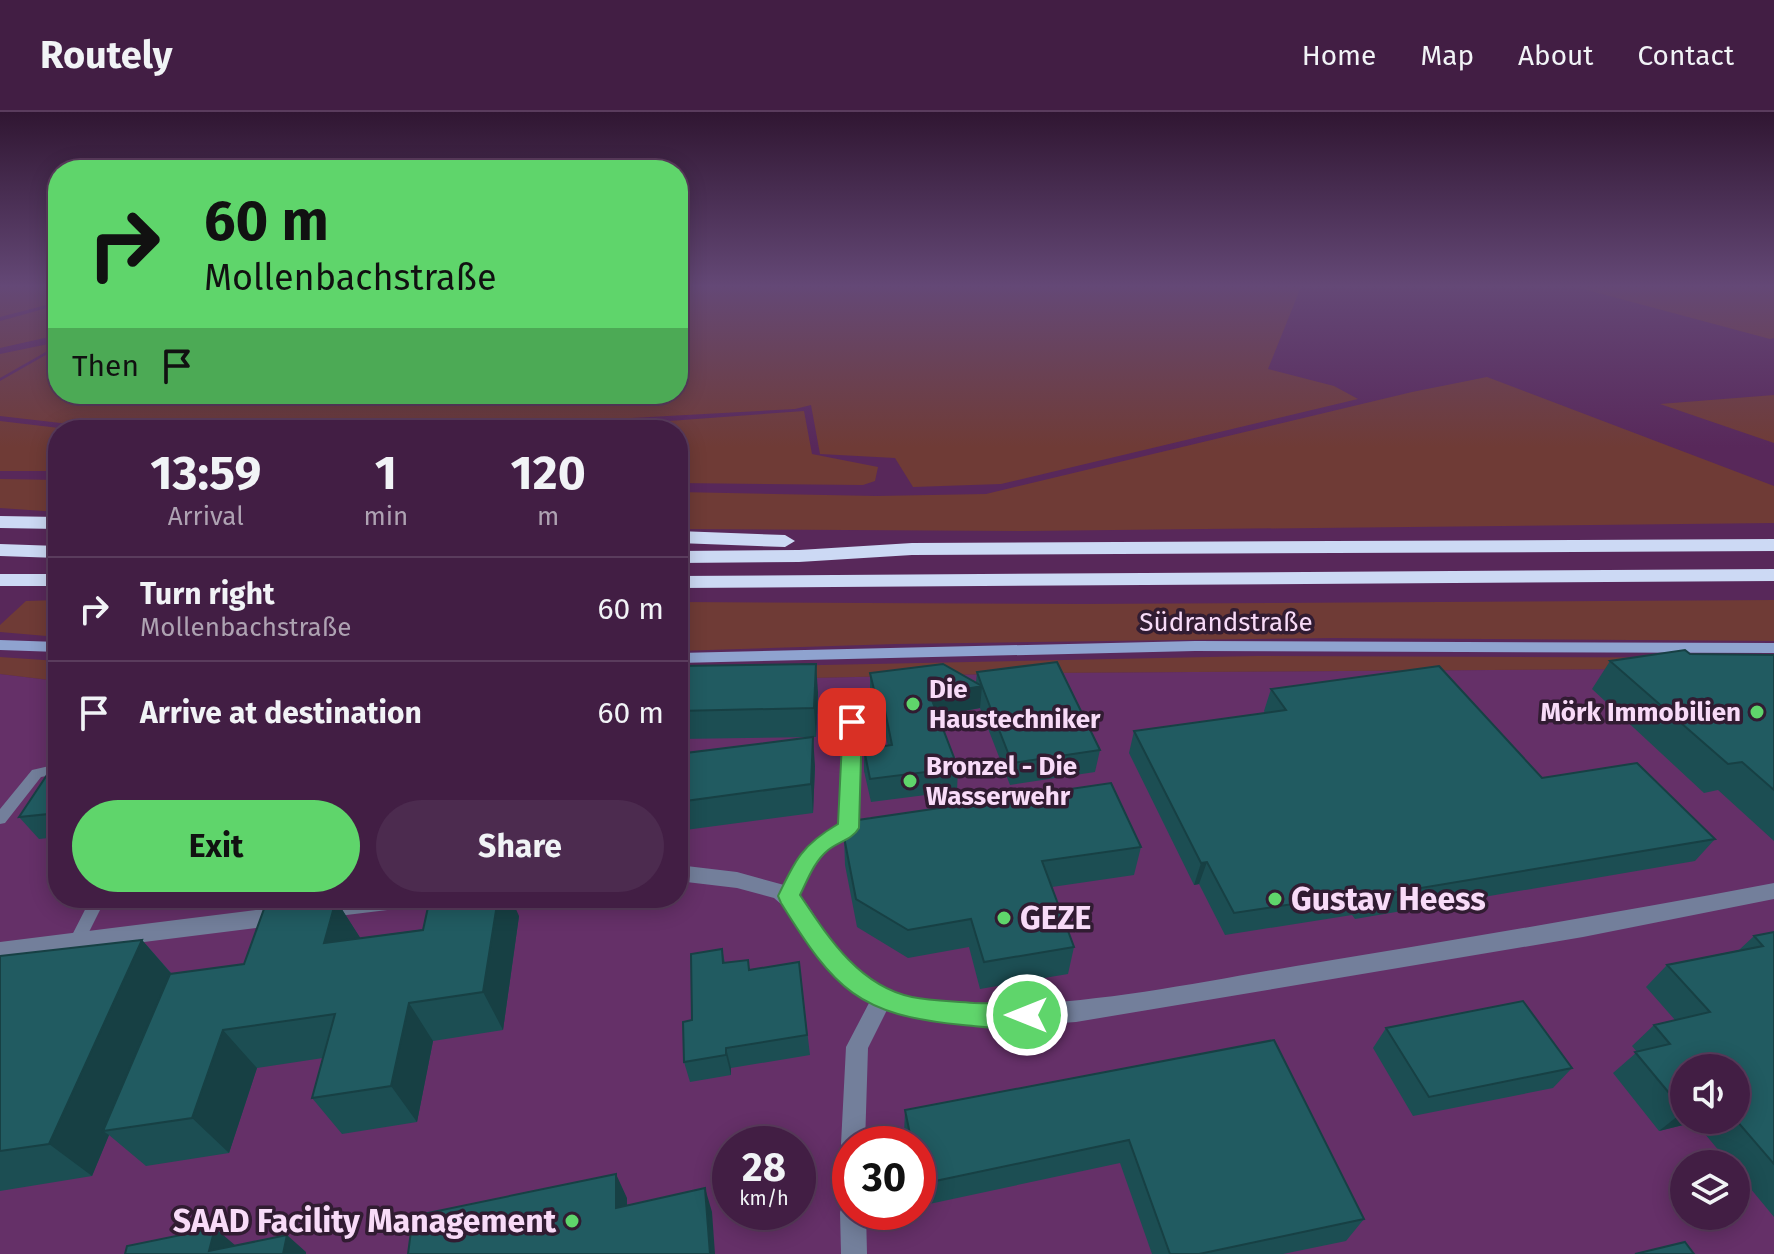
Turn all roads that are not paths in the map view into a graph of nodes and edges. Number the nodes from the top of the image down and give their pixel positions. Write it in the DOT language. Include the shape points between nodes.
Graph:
graph roads {
  1 [pos="0,522"];
  2 [pos="48,523"];
  3 [pos="688,538"];
  4 [pos="1774,545"];
  5 [pos="912,549"];
  6 [pos="0,550"];
  7 [pos="48,552"];
  8 [pos="688,557"];
  9 [pos="1774,575"];
  10 [pos="0,580"];
  11 [pos="48,580"];
  12 [pos="688,582"];
  13 [pos="0,645"];
  14 [pos="48,647"];
  15 [pos="1774,648"];
  16 [pos="688,658"];
  17 [pos="853,696"];
  18 [pos="48,771"];
  19 [pos="0,819"];
  20 [pos="893,822"];
  21 [pos="848,828"];
  22 [pos="688,874"];
  23 [pos="1774,891"];
  24 [pos="789,896"];
  25 [pos="94,908"];
  26 [pos="340,908"];
  27 [pos="77,941"];
  28 [pos="0,951"];
  29 [pos="882,999"];
  30 [pos="854,1126"];
  31 [pos="853,1230"];
  32 [pos="854,1254"];
  1 -- 2 [label="highway"];
  3 -- 5 [label="highway"];
  4 -- 5 [label="highway"];
  5 -- 8 [label="highway"];
  6 -- 7 [label="highway"];
  9 -- 12 [label="highway"];
  10 -- 11 [label="highway"];
  13 -- 14 [label="main road"];
  15 -- 16 [label="main road, Südrandstraße" via="1195,646"];
  17 -- 21 [label="street"];
  18 -- 19 [label="lane" via="37,773"];
  20 -- 21 [label="street"];
  21 -- 24 [label="street" via="805,861"];
  22 -- 24 [label="street" via="729,876"];
  23 -- 29 [label="street" via="1076,1012 1003,1017 913,1009"];
  24 -- 29 [label="street" via="820,945 852,979"];
  25 -- 27 [label="lane"];
  26 -- 27 [label="street"];
  27 -- 28 [label="street"];
  29 -- 30 [label="street" via="857,1047"];
  31 -- 32 [label="street"];
}
